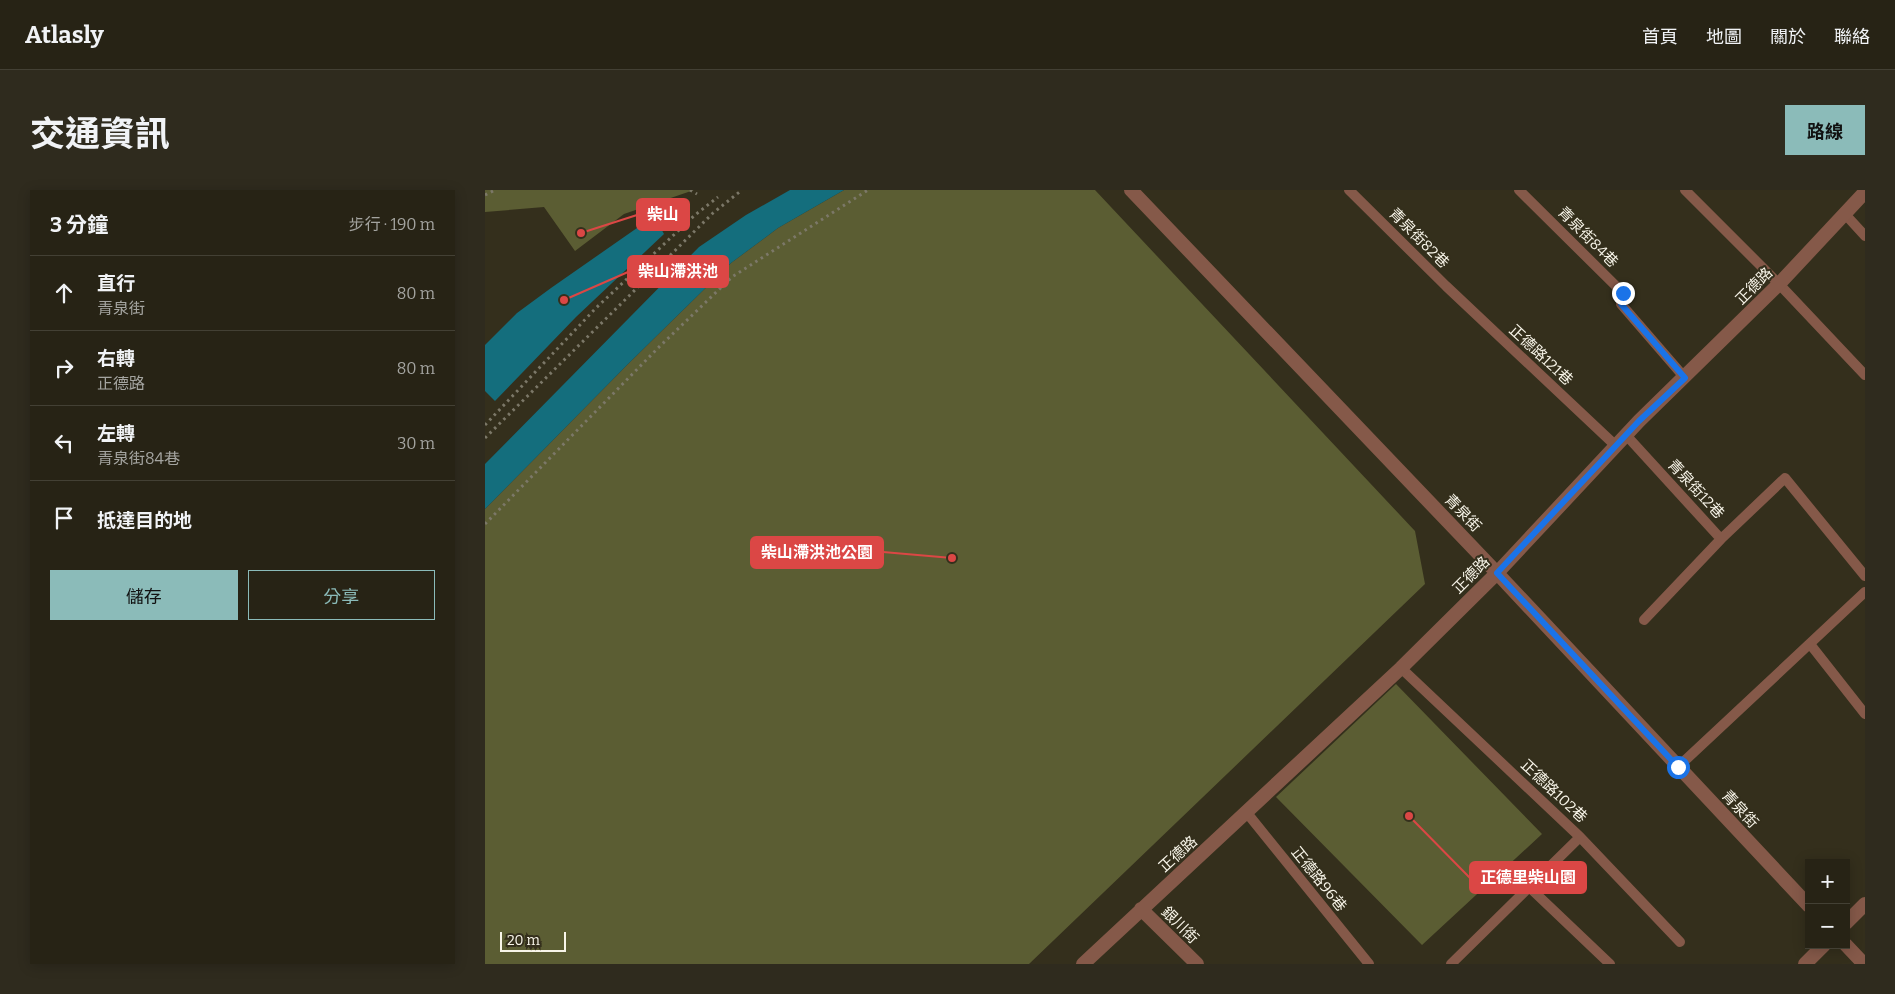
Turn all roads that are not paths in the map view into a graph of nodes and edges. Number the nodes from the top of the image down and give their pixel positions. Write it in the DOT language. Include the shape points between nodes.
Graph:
graph roads {
  1 [pos="1131,190"];
  2 [pos="1349,190"];
  3 [pos="1519,190"];
  4 [pos="1685,190"];
  5 [pos="1865,192"];
  6 [pos="1844,213"];
  7 [pos="1865,236"];
  8 [pos="1779,284"];
  9 [pos="1446,286"];
  10 [pos="1865,376"];
  11 [pos="1685,378"];
  12 [pos="1621,441"];
  13 [pos="1721,539"];
  14 [pos="1497,573"];
  15 [pos="1865,576"];
  16 [pos="1865,592"];
  17 [pos="1643,620"];
  18 [pos="1810,644"];
  19 [pos="1401,668"];
  20 [pos="1865,714"];
  21 [pos="1678,767"];
  22 [pos="1247,813"];
  23 [pos="1580,837"];
  24 [pos="1529,887"];
  25 [pos="1807,904"];
  26 [pos="1865,904"];
  27 [pos="1141,909"];
  28 [pos="1850,919"];
  29 [pos="1679,942"];
  30 [pos="1819,949"];
  31 [pos="1850,949"];
  32 [pos="1083,964"];
  33 [pos="1197,964"];
  34 [pos="1369,964"];
  35 [pos="1451,964"];
  36 [pos="1610,964"];
  37 [pos="1805,964"];
  38 [pos="1864,964"];
  1 -- 14 [label="street, 青泉街"];
  2 -- 9 [label="lane, 青泉街82巷"];
  3 -- 11 [label="lane, 青泉街84巷" via="1623,293 1621,304"];
  4 -- 8 [label="lane"];
  5 -- 6 [label="street, 正德路"];
  6 -- 7 [label="lane"];
  6 -- 8 [label="street, 正德路"];
  8 -- 10 [label="lane"];
  8 -- 11 [label="street, 正德路"];
  9 -- 12 [label="lane, 正德路121巷"];
  11 -- 12 [label="street, 正德路"];
  12 -- 13 [label="lane, 青泉街12巷"];
  12 -- 14 [label="street, 正德路"];
  13 -- 15 [label="lane, 青泉街12巷" via="1785,478"];
  13 -- 17 [label="lane"];
  14 -- 19 [label="street, 正德路"];
  14 -- 21 [label="street, 青泉街"];
  16 -- 18 [label="lane"];
  18 -- 20 [label="lane"];
  18 -- 21 [label="lane"];
  19 -- 22 [label="street, 正德路"];
  19 -- 23 [label="lane, 正德路102巷"];
  21 -- 25 [label="street, 青泉街"];
  22 -- 27 [label="street, 正德路"];
  22 -- 34 [label="lane, 正德路96巷"];
  23 -- 24 [label="lane"];
  23 -- 29 [label="lane, 正德路102巷"];
  24 -- 35 [label="lane"];
  24 -- 36 [label="lane"];
  26 -- 28 [label="street"];
  27 -- 32 [label="street, 正德路"];
  27 -- 33 [label="street, 銀川街"];
  30 -- 37 [label="street"];
  31 -- 38 [label="street"];
}
